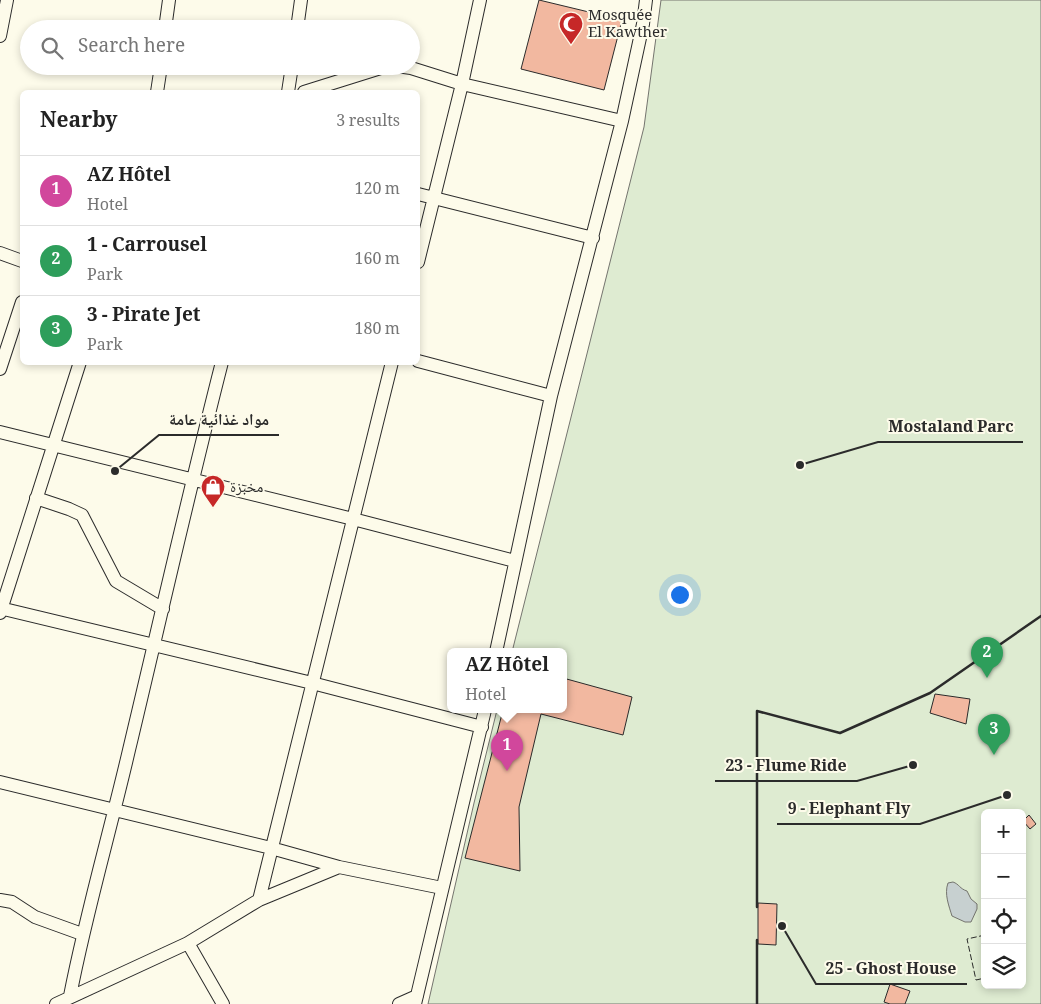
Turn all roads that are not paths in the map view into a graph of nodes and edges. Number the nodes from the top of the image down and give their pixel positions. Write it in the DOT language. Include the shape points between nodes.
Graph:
graph roads {
  1 [pos="7,0"];
  2 [pos="169,0"];
  3 [pos="300,0"];
  4 [pos="480,0"];
  5 [pos="646,0"];
  6 [pos="166,20"];
  7 [pos="298,20"];
  8 [pos="0,36"];
  9 [pos="420,71"];
  10 [pos="160,75"];
  11 [pos="291,75"];
  12 [pos="358,75"];
  13 [pos="462,84"];
  14 [pos="157,90"];
  15 [pos="288,90"];
  16 [pos="310,90"];
  17 [pos="622,122"];
  18 [pos="420,195"];
  19 [pos="433,198"];
  20 [pos="593,238"];
  21 [pos="0,253"];
  22 [pos="420,253"];
  23 [pos="20,260"];
  24 [pos="20,308"];
  25 [pos="420,362"];
  26 [pos="79,365"];
  27 [pos="221,365"];
  28 [pos="391,365"];
  29 [pos="0,369"];
  30 [pos="551,396"];
  31 [pos="0,432"];
  32 [pos="52,446"];
  33 [pos="192,479"];
  34 [pos="36,498"];
  35 [pos="354,519"];
  36 [pos="515,560"];
  37 [pos="163,608"];
  38 [pos="0,610"];
  39 [pos="154,645"];
  40 [pos="497,648"];
  41 [pos="312,684"];
  42 [pos="484,713"];
  43 [pos="482,727"];
  44 [pos="0,782"];
  45 [pos="115,811"];
  46 [pos="271,848"];
  47 [pos="339,867"];
  48 [pos="442,888"];
  49 [pos="0,900"];
  50 [pos="259,900"];
  51 [pos="82,934"];
  52 [pos="188,943"];
  53 [pos="70,996"];
  54 [pos="416,1000"];
  55 [pos="56,1004"];
  56 [pos="223,1004"];
  57 [pos="399,1004"];
  1 -- 8 [label="street"];
  2 -- 6 [label="street"];
  3 -- 7 [label="street"];
  4 -- 13 [label="street"];
  5 -- 17 [label="street"];
  9 -- 13 [label="street"];
  10 -- 14 [label="street"];
  11 -- 15 [label="street"];
  12 -- 16 [label="street"];
  13 -- 17 [label="street"];
  13 -- 19 [label="street"];
  17 -- 20 [label="street"];
  18 -- 19 [label="street"];
  19 -- 20 [label="street"];
  19 -- 22 [label="street"];
  20 -- 30 [label="street"];
  21 -- 23 [label="street"];
  24 -- 29 [label="street"];
  25 -- 30 [label="street"];
  26 -- 32 [label="street"];
  27 -- 33 [label="street"];
  28 -- 35 [label="street"];
  30 -- 36 [label="street"];
  31 -- 32 [label="street"];
  32 -- 33 [label="street"];
  32 -- 34 [label="street"];
  33 -- 35 [label="street"];
  33 -- 37 [label="street"];
  34 -- 37 [label="street" via="82,515 116,581"];
  34 -- 38 [label="street"];
  35 -- 36 [label="street"];
  35 -- 41 [label="street"];
  36 -- 40 [label="street"];
  37 -- 39 [label="street"];
  38 -- 39 [label="street"];
  39 -- 41 [label="street"];
  39 -- 45 [label="street"];
  41 -- 43 [label="street"];
  41 -- 46 [label="street"];
  42 -- 43 [label="street"];
  43 -- 48 [label="street"];
  44 -- 45 [label="street"];
  45 -- 46 [label="street"];
  45 -- 51 [label="street"];
  46 -- 47 [label="street"];
  46 -- 50 [label="street"];
  47 -- 48 [label="street"];
  47 -- 50 [label="street"];
  48 -- 54 [label="street"];
  49 -- 51 [label="street" via="12,902 35,917"];
  50 -- 52 [label="street"];
  51 -- 53 [label="street"];
  52 -- 53 [label="street"];
  52 -- 56 [label="street"];
  53 -- 55 [label="street"];
  54 -- 57 [label="street"];
}
